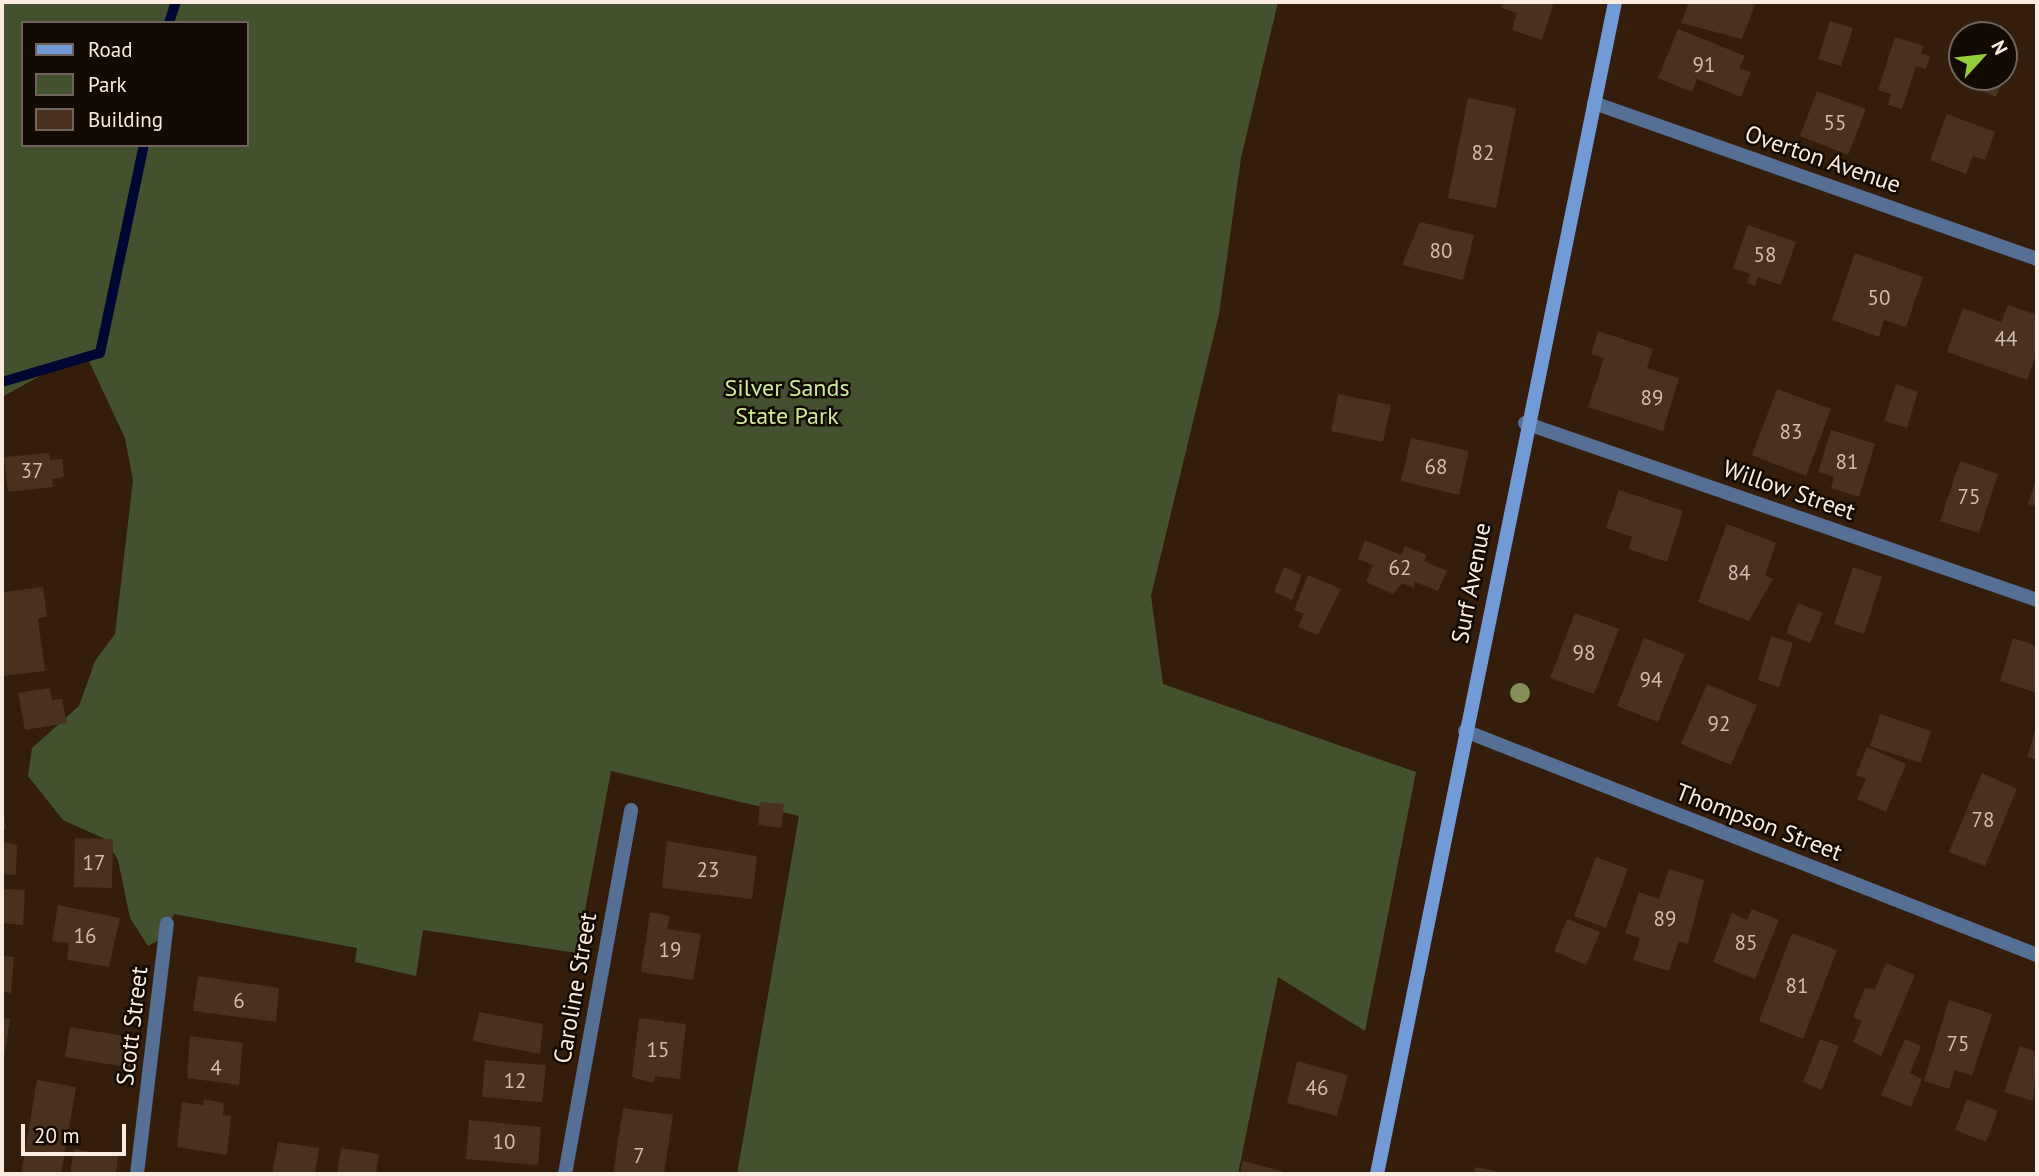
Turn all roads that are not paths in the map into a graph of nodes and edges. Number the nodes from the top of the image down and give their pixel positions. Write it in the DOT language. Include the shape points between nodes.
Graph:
graph roads {
  1 [pos="1615,2"];
  2 [pos="1594,103"];
  3 [pos="2037,259"];
  4 [pos="1525,423"];
  5 [pos="2037,600"];
  6 [pos="1465,731"];
  7 [pos="631,810"];
  8 [pos="167,924"];
  9 [pos="2037,955"];
  10 [pos="137,1174"];
  11 [pos="565,1174"];
  12 [pos="1377,1174"];
  1 -- 2 [label="street, Surf Avenue"];
  2 -- 3 [label="street, Overton Avenue"];
  2 -- 4 [label="street, Surf Avenue"];
  4 -- 5 [label="street, Willow Street"];
  4 -- 6 [label="street, Surf Avenue"];
  6 -- 9 [label="street, Thompson Street"];
  6 -- 12 [label="street, Surf Avenue"];
  7 -- 11 [label="street, Caroline Street"];
  8 -- 10 [label="street, Scott Street"];
}
